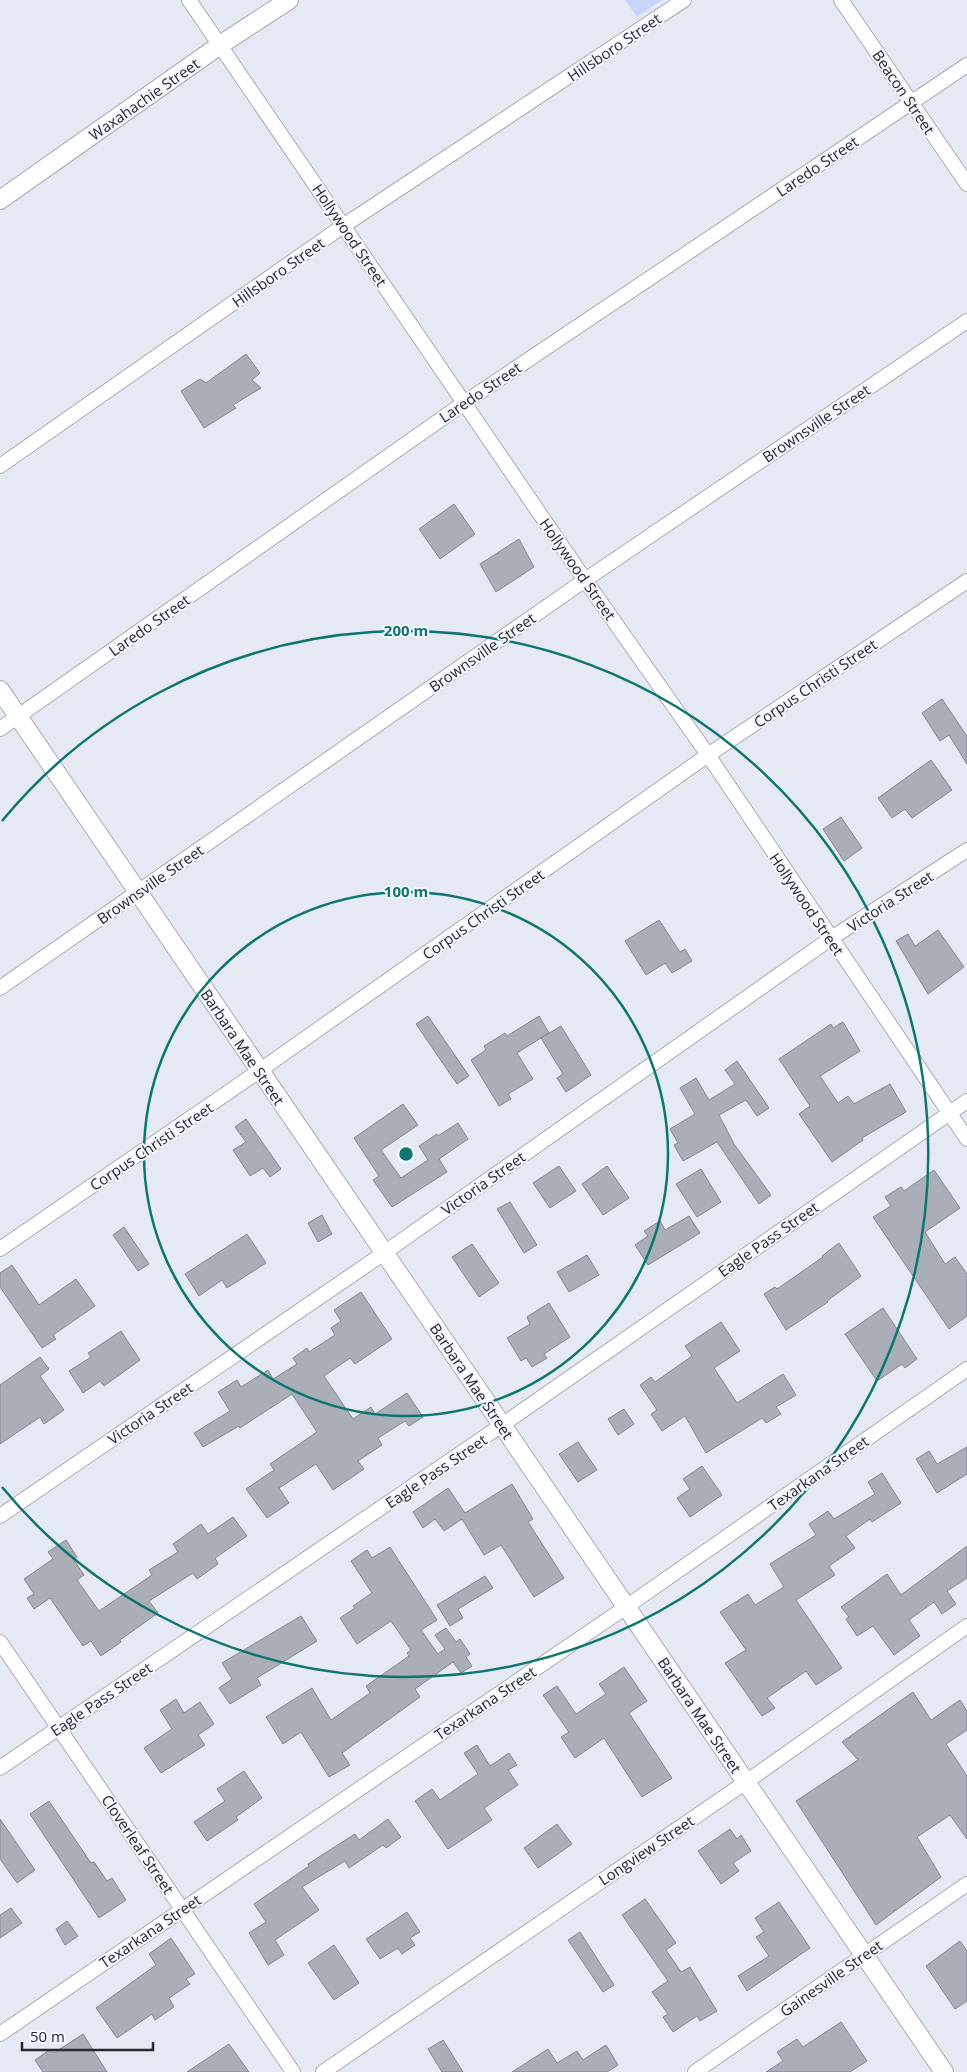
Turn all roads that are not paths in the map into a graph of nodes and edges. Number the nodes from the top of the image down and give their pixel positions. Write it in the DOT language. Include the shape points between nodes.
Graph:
graph roads {
  1 [pos="189,0"];
  2 [pos="289,0"];
  3 [pos="684,0"];
  4 [pos="841,0"];
  5 [pos="220,45"];
  6 [pos="967,65"];
  7 [pos="911,103"];
  8 [pos="967,184"];
  9 [pos="0,200"];
  10 [pos="343,226"];
  11 [pos="967,321"];
  12 [pos="464,403"];
  13 [pos="0,466"];
  14 [pos="585,580"];
  15 [pos="967,581"];
  16 [pos="0,690"];
  17 [pos="18,716"];
  18 [pos="0,729"];
  19 [pos="708,755"];
  20 [pos="967,850"];
  21 [pos="139,892"];
  22 [pos="830,939"];
  23 [pos="0,988"];
  24 [pos="259,1072"];
  25 [pos="967,1101"];
  26 [pos="949,1113"];
  27 [pos="967,1139"];
  28 [pos="0,1249"];
  29 [pos="384,1253"];
  30 [pos="967,1369"];
  31 [pos="502,1425"];
  32 [pos="0,1516"];
  33 [pos="626,1607"];
  34 [pos="967,1626"];
  35 [pos="0,1642"];
  36 [pos="59,1728"];
  37 [pos="0,1768"];
  38 [pos="746,1782"];
  39 [pos="967,1884"];
  40 [pos="182,1909"];
  41 [pos="864,1956"];
  42 [pos="0,2034"];
  43 [pos="293,2072"];
  44 [pos="323,2072"];
  45 [pos="695,2072"];
  46 [pos="944,2072"];
  1 -- 5 [label="street, Hollywood Street"];
  2 -- 5 [label="street, Waxahachie Street"];
  3 -- 10 [label="street, Hillsboro Street"];
  4 -- 7 [label="street, Beacon Street"];
  5 -- 9 [label="street, Waxahachie Street"];
  5 -- 10 [label="street, Hollywood Street"];
  6 -- 7 [label="street, Laredo Street"];
  7 -- 8 [label="street, Beacon Street"];
  7 -- 12 [label="street, Laredo Street"];
  10 -- 12 [label="street, Hollywood Street"];
  10 -- 13 [label="street, Hillsboro Street"];
  11 -- 14 [label="street, Brownsville Street"];
  12 -- 14 [label="street, Hollywood Street"];
  12 -- 17 [label="street, Laredo Street"];
  14 -- 19 [label="street, Hollywood Street"];
  14 -- 21 [label="street, Brownsville Street"];
  15 -- 19 [label="street, Corpus Christi Street"];
  16 -- 17 [label="street, Barbara Mae Street"];
  17 -- 18 [label="street, Laredo Street"];
  17 -- 21 [label="street, Barbara Mae Street"];
  19 -- 22 [label="street, Hollywood Street"];
  19 -- 24 [label="street, Corpus Christi Street"];
  20 -- 22 [label="street, Victoria Street"];
  21 -- 23 [label="street, Brownsville Street"];
  21 -- 24 [label="street, Barbara Mae Street"];
  22 -- 26 [label="street, Hollywood Street"];
  22 -- 29 [label="street, Victoria Street"];
  24 -- 28 [label="street, Corpus Christi Street"];
  24 -- 29 [label="street, Barbara Mae Street"];
  25 -- 26 [label="street, Eagle Pass Street"];
  26 -- 27 [label="street, Hollywood Street"];
  26 -- 31 [label="street, Eagle Pass Street"];
  29 -- 31 [label="street, Barbara Mae Street"];
  29 -- 32 [label="street, Victoria Street"];
  30 -- 33 [label="street, Texarkana Street"];
  31 -- 33 [label="street, Barbara Mae Street"];
  31 -- 36 [label="street, Eagle Pass Street"];
  33 -- 38 [label="street, Barbara Mae Street"];
  33 -- 40 [label="street, Texarkana Street"];
  34 -- 38 [label="street, Longview Street"];
  35 -- 36 [label="street, Cloverleaf Street"];
  36 -- 37 [label="street, Eagle Pass Street"];
  36 -- 40 [label="street, Cloverleaf Street"];
  38 -- 41 [label="street, Barbara Mae Street"];
  38 -- 44 [label="street, Longview Street"];
  39 -- 41 [label="street, Gainesville Street"];
  40 -- 42 [label="street, Texarkana Street"];
  40 -- 43 [label="street, Cloverleaf Street"];
  41 -- 45 [label="street, Gainesville Street"];
  41 -- 46 [label="street, Barbara Mae Street"];
}
